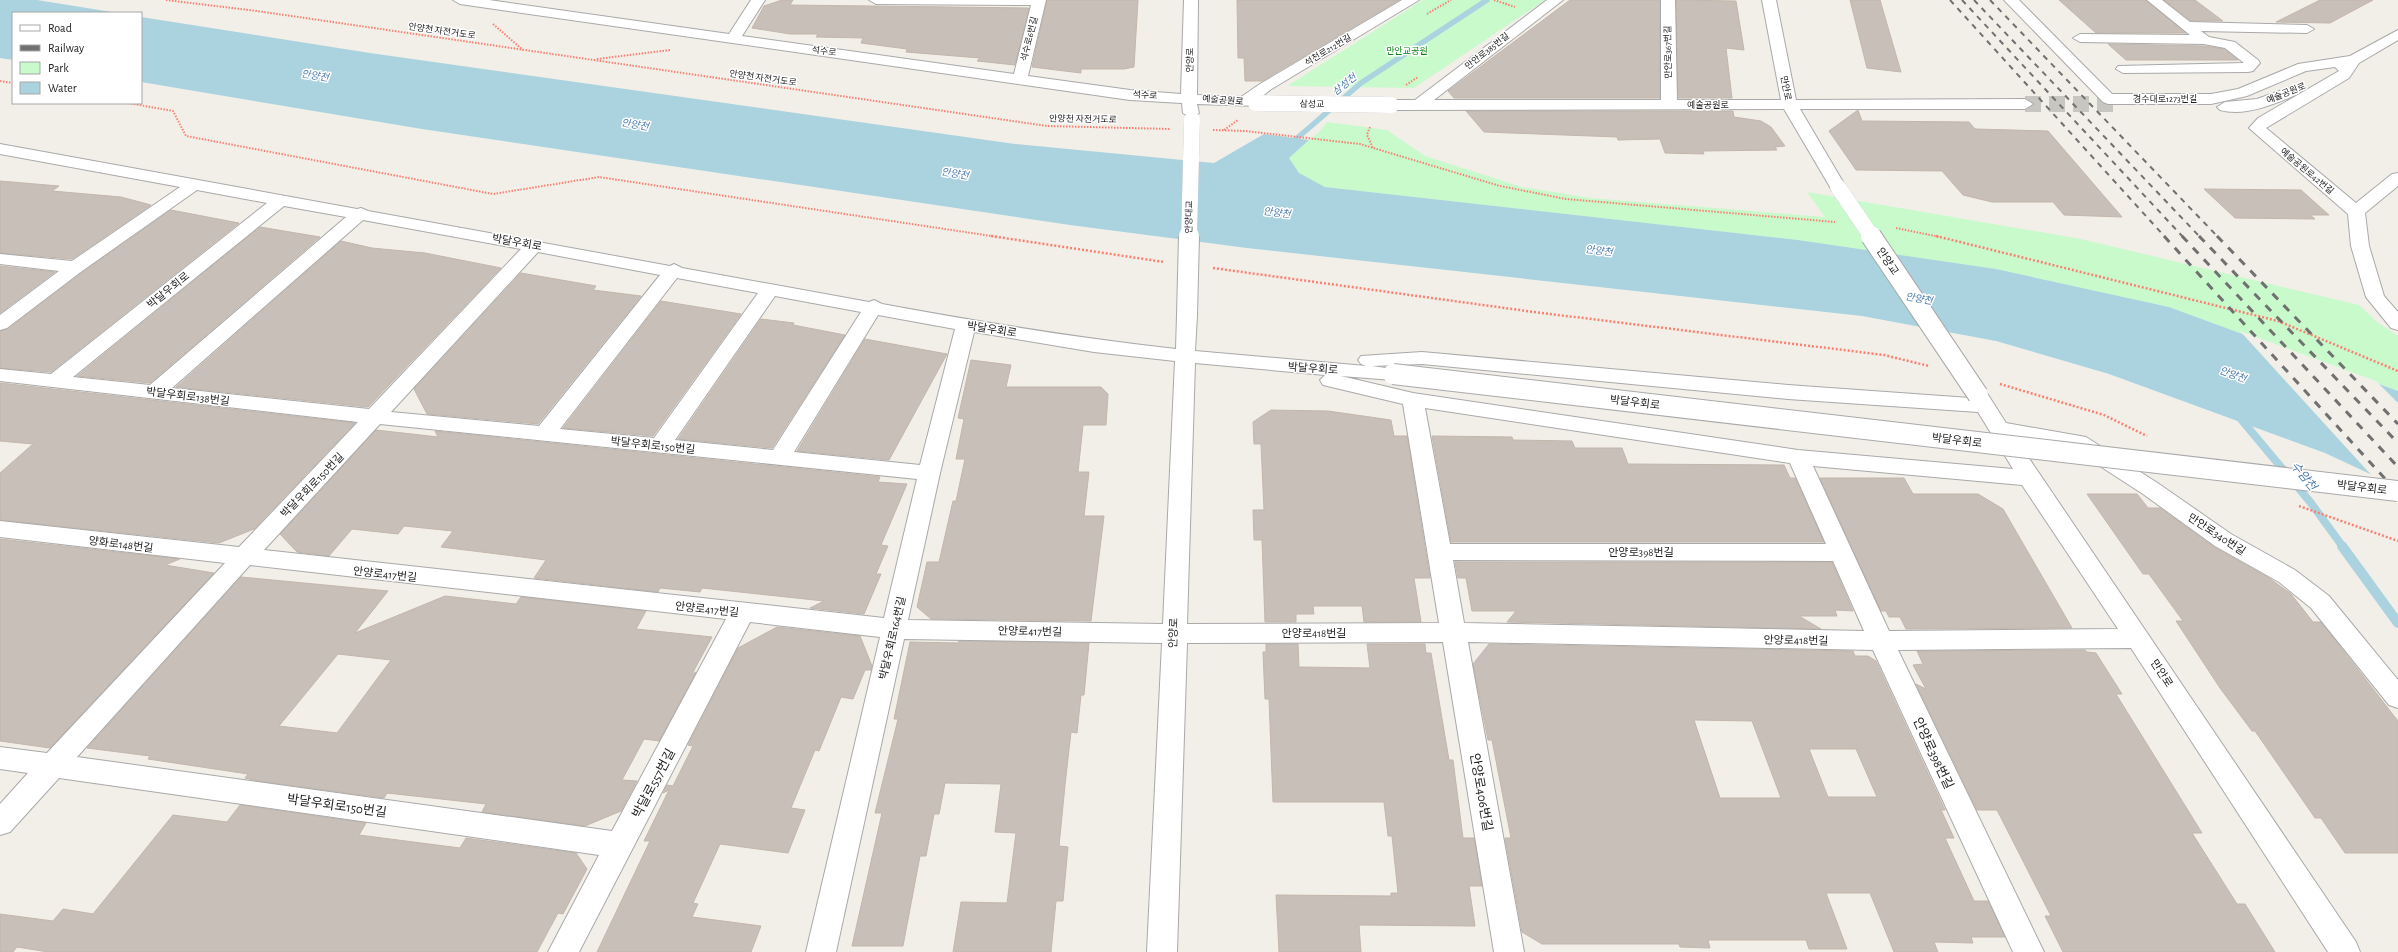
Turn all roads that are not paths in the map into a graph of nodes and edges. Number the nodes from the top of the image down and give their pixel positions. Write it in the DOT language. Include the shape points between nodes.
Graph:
graph roads {
  1 [pos="460,0"];
  2 [pos="758,0"];
  3 [pos="876,0"];
  4 [pos="1039,0"];
  5 [pos="1191,0"];
  6 [pos="1412,0"];
  7 [pos="1556,0"];
  8 [pos="1668,0"];
  9 [pos="1769,0"];
  10 [pos="2011,0"];
  11 [pos="2154,0"];
  12 [pos="525,4"];
  13 [pos="2187,26"];
  14 [pos="2307,28"];
  15 [pos="2398,34"];
  16 [pos="734,38"];
  17 [pos="2080,38"];
  18 [pos="2204,40"];
  19 [pos="2354,60"];
  20 [pos="2123,69"];
  21 [pos="1020,79"];
  22 [pos="1189,98"];
  23 [pos="1251,103"];
  24 [pos="1420,104"];
  25 [pos="2025,104"];
  26 [pos="2114,104"];
  27 [pos="1391,105"];
  28 [pos="1669,105"];
  29 [pos="1790,106"];
  30 [pos="1192,120"];
  31 [pos="0,149"];
  32 [pos="2398,178"];
  33 [pos="195,184"];
  34 [pos="1838,187"];
  35 [pos="282,199"];
  36 [pos="2356,212"];
  37 [pos="360,213"];
  38 [pos="535,245"];
  39 [pos="0,259"];
  40 [pos="76,267"];
  41 [pos="674,270"];
  42 [pos="770,288"];
  43 [pos="874,306"];
  44 [pos="1187,315"];
  45 [pos="0,324"];
  46 [pos="2398,324"];
  47 [pos="966,325"];
  48 [pos="1184,356"];
  49 [pos="1265,364"];
  50 [pos="0,375"];
  51 [pos="55,381"];
  52 [pos="155,392"];
  53 [pos="1413,400"];
  54 [pos="1982,401"];
  55 [pos="376,417"];
  56 [pos="1998,428"];
  57 [pos="544,434"];
  58 [pos="660,446"];
  59 [pos="1798,456"];
  60 [pos="779,458"];
  61 [pos="929,473"];
  62 [pos="2029,478"];
  63 [pos="2398,491"];
  64 [pos="0,529"];
  65 [pos="1440,552"];
  66 [pos="1841,553"];
  67 [pos="243,558"];
  68 [pos="742,613"];
  69 [pos="894,629"];
  70 [pos="1454,632"];
  71 [pos="1173,634"];
  72 [pos="2138,638"];
  73 [pos="1881,641"];
  74 [pos="2398,698"];
  75 [pos="0,758"];
  76 [pos="53,765"];
  77 [pos="0,823"];
  78 [pos="620,845"];
  79 [pos="563,952"];
  80 [pos="821,952"];
  81 [pos="1162,952"];
  82 [pos="1509,952"];
  83 [pos="2029,952"];
  84 [pos="2346,952"];
  1 -- 12 [label="street, 석수로" via="488,4"];
  2 -- 16 [label="street"];
  3 -- 4 [label="street"];
  4 -- 21 [label="street, 석수로6번길"];
  5 -- 22 [label="street, 안양로"];
  6 -- 23 [label="street, 석천로212번길" via="1265,87"];
  7 -- 24 [label="street, 만안로385번길"];
  8 -- 28 [label="street, 만안로367번길"];
  9 -- 29 [label="street, 만안로"];
  10 -- 19 [label="street, 경수대로1273번길" via="2108,99 2211,99 2242,93 2303,67"];
  11 -- 13 [label="street"];
  12 -- 16 [label="street, 석수로"];
  13 -- 14 [label="street"];
  13 -- 18 [label="street"];
  15 -- 19 [label="street, 예술공원로"];
  16 -- 21 [label="street, 석수로"];
  17 -- 18 [label="street"];
  18 -- 20 [label="street" via="2230,45 2253,63 2248,68"];
  19 -- 26 [label="street, 예술공원로" via="2269,102 2238,108"];
  19 -- 36 [label="street, 예술공원로42번길" via="2344,75 2264,121 2257,128"];
  21 -- 22 [label="street, 석수로" via="1130,95"];
  22 -- 23 [label="street, 예술공원로"];
  22 -- 30 [label="street, 안양로"];
  23 -- 27 [label="street, 삼성교, bridge"];
  24 -- 27 [label="street, 예술공원로"];
  24 -- 28 [label="street, 예술공원로"];
  25 -- 29 [label="street, 예술공원로"];
  28 -- 29 [label="street, 예술공원로"];
  29 -- 34 [label="street, 만안로"];
  30 -- 44 [label="street, 안양대교, bridge"];
  31 -- 33 [label="street, 박달우회로"];
  32 -- 36 [label="street"];
  33 -- 35 [label="street, 박달우회로"];
  33 -- 40 [label="street"];
  34 -- 54 [label="street, 안양교, bridge"];
  35 -- 37 [label="street, 박달우회로"];
  35 -- 51 [label="street, 박달우회로"];
  36 -- 46 [label="street" via="2360,246 2375,297"];
  37 -- 38 [label="street, 박달우회로"];
  37 -- 52 [label="street"];
  38 -- 41 [label="street, 박달우회로"];
  38 -- 55 [label="street, 박달우회로150번길"];
  39 -- 40 [label="street"];
  40 -- 45 [label="street"];
  41 -- 42 [label="street, 박달우회로"];
  41 -- 57 [label="street"];
  42 -- 43 [label="street, 박달우회로"];
  42 -- 58 [label="street"];
  43 -- 47 [label="street, 박달우회로"];
  43 -- 60 [label="street"];
  44 -- 48 [label="street, 안양로"];
  47 -- 48 [label="street, 박달우회로" via="1094,346"];
  47 -- 61 [label="street, 박달우회로164번길"];
  48 -- 49 [label="street, 박달우회로"];
  48 -- 71 [label="street, 안양로"];
  49 -- 53 [label="street"];
  49 -- 54 [label="street" via="1422,358 1788,392"];
  49 -- 63 [label="street, 박달우회로, bridge" via="1393,374"];
  50 -- 51 [label="street, 박달우회로138번길"];
  51 -- 52 [label="street, 박달우회로138번길"];
  52 -- 55 [label="street, 박달우회로138번길"];
  53 -- 59 [label="street"];
  53 -- 65 [label="street"];
  54 -- 56 [label="street, 만안로"];
  55 -- 57 [label="street, 박달우회로150번길"];
  55 -- 67 [label="street, 박달우회로150번길"];
  56 -- 62 [label="street, 만안로"];
  56 -- 74 [label="street, 만안로340번길" via="2078,442 2223,540 2287,576 2320,602"];
  57 -- 58 [label="street, 박달우회로150번길"];
  58 -- 60 [label="street, 박달우회로150번길"];
  59 -- 62 [label="street"];
  59 -- 66 [label="street, 안양로398번길"];
  60 -- 61 [label="street, 박달우회로150번길"];
  61 -- 69 [label="street, 박달우회로164번길"];
  62 -- 72 [label="street, 만안로"];
  64 -- 67 [label="street, 양화로148번길"];
  65 -- 66 [label="street, 안양로398번길"];
  65 -- 70 [label="street"];
  66 -- 73 [label="street, 안양로398번길"];
  67 -- 68 [label="street, 안양로417번길"];
  67 -- 76 [label="street, 박달우회로150번길"];
  68 -- 69 [label="street, 안양로417번길"];
  68 -- 78 [label="street, 박달로557번길"];
  69 -- 71 [label="street, 안양로417번길"];
  69 -- 80 [label="street, 박달우회로164번길"];
  70 -- 71 [label="street, 안양로418번길"];
  70 -- 73 [label="street, 안양로418번길"];
  70 -- 82 [label="street, 안양로406번길"];
  71 -- 81 [label="street, 안양로"];
  72 -- 73 [label="street, 안양로418번길"];
  72 -- 84 [label="street, 만안로"];
  73 -- 83 [label="street, 안양로398번길"];
  75 -- 76 [label="street"];
  76 -- 77 [label="street, 박달우회로150번길"];
  76 -- 78 [label="street, 박달우회로150번길"];
  78 -- 79 [label="street, 박달로557번길"];
}
